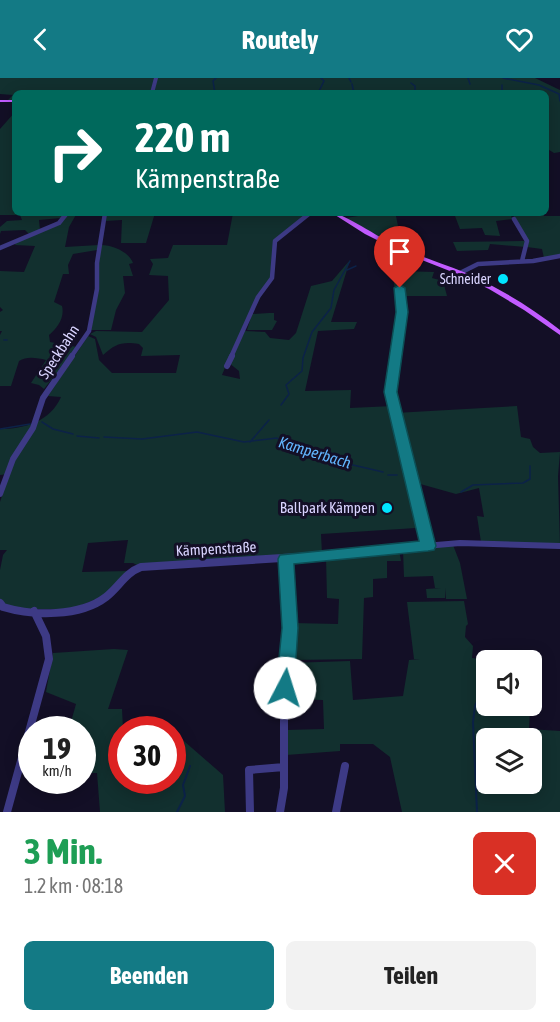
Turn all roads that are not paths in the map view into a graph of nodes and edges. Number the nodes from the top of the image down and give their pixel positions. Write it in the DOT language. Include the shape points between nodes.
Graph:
graph roads {
  1 [pos="65,216"];
  2 [pos="105,216"];
  3 [pos="306,216"];
  4 [pos="340,216"];
  5 [pos="514,219"];
  6 [pos="0,250"];
  7 [pos="410,255"];
  8 [pos="560,256"];
  9 [pos="522,261"];
  10 [pos="460,273"];
  11 [pos="560,333"];
  12 [pos="227,366"];
  13 [pos="0,494"];
  14 [pos="428,546"];
  15 [pos="560,546"];
  16 [pos="286,559"];
  17 [pos="0,603"];
  18 [pos="34,611"];
  19 [pos="345,766"];
  20 [pos="284,767"];
  21 [pos="7,812"];
  22 [pos="250,812"];
  23 [pos="280,812"];
  24 [pos="336,812"];
  1 -- 6 [label="street" via="59,223"];
  2 -- 13 [label="street, Speckbahn" via="97,263 98,289 89,331 43,399 33,428 12,459"];
  3 -- 12 [label="street" via="275,241 272,278 258,297"];
  4 -- 7 [label="main road"];
  5 -- 9 [label="street" via="527,241"];
  7 -- 10 [label="main road"];
  7 -- 14 [label="street" via="398,270 402,312 391,392"];
  8 -- 9 [label="street"];
  9 -- 10 [label="street" via="478,264"];
  10 -- 11 [label="main road" via="524,306"];
  14 -- 15 [label="street, Kämpenstraße"];
  14 -- 16 [label="street, Kämpenstraße"];
  16 -- 18 [label="street, Kämpenstraße" via="141,567 88,608"];
  16 -- 20 [label="street" via="290,628"];
  17 -- 18 [label="street, Kämpenstraße" via="9,609"];
  18 -- 21 [label="street" via="48,642 49,659"];
  19 -- 24 [label="street"];
  20 -- 22 [label="street" via="249,770"];
  20 -- 23 [label="street"];
}
